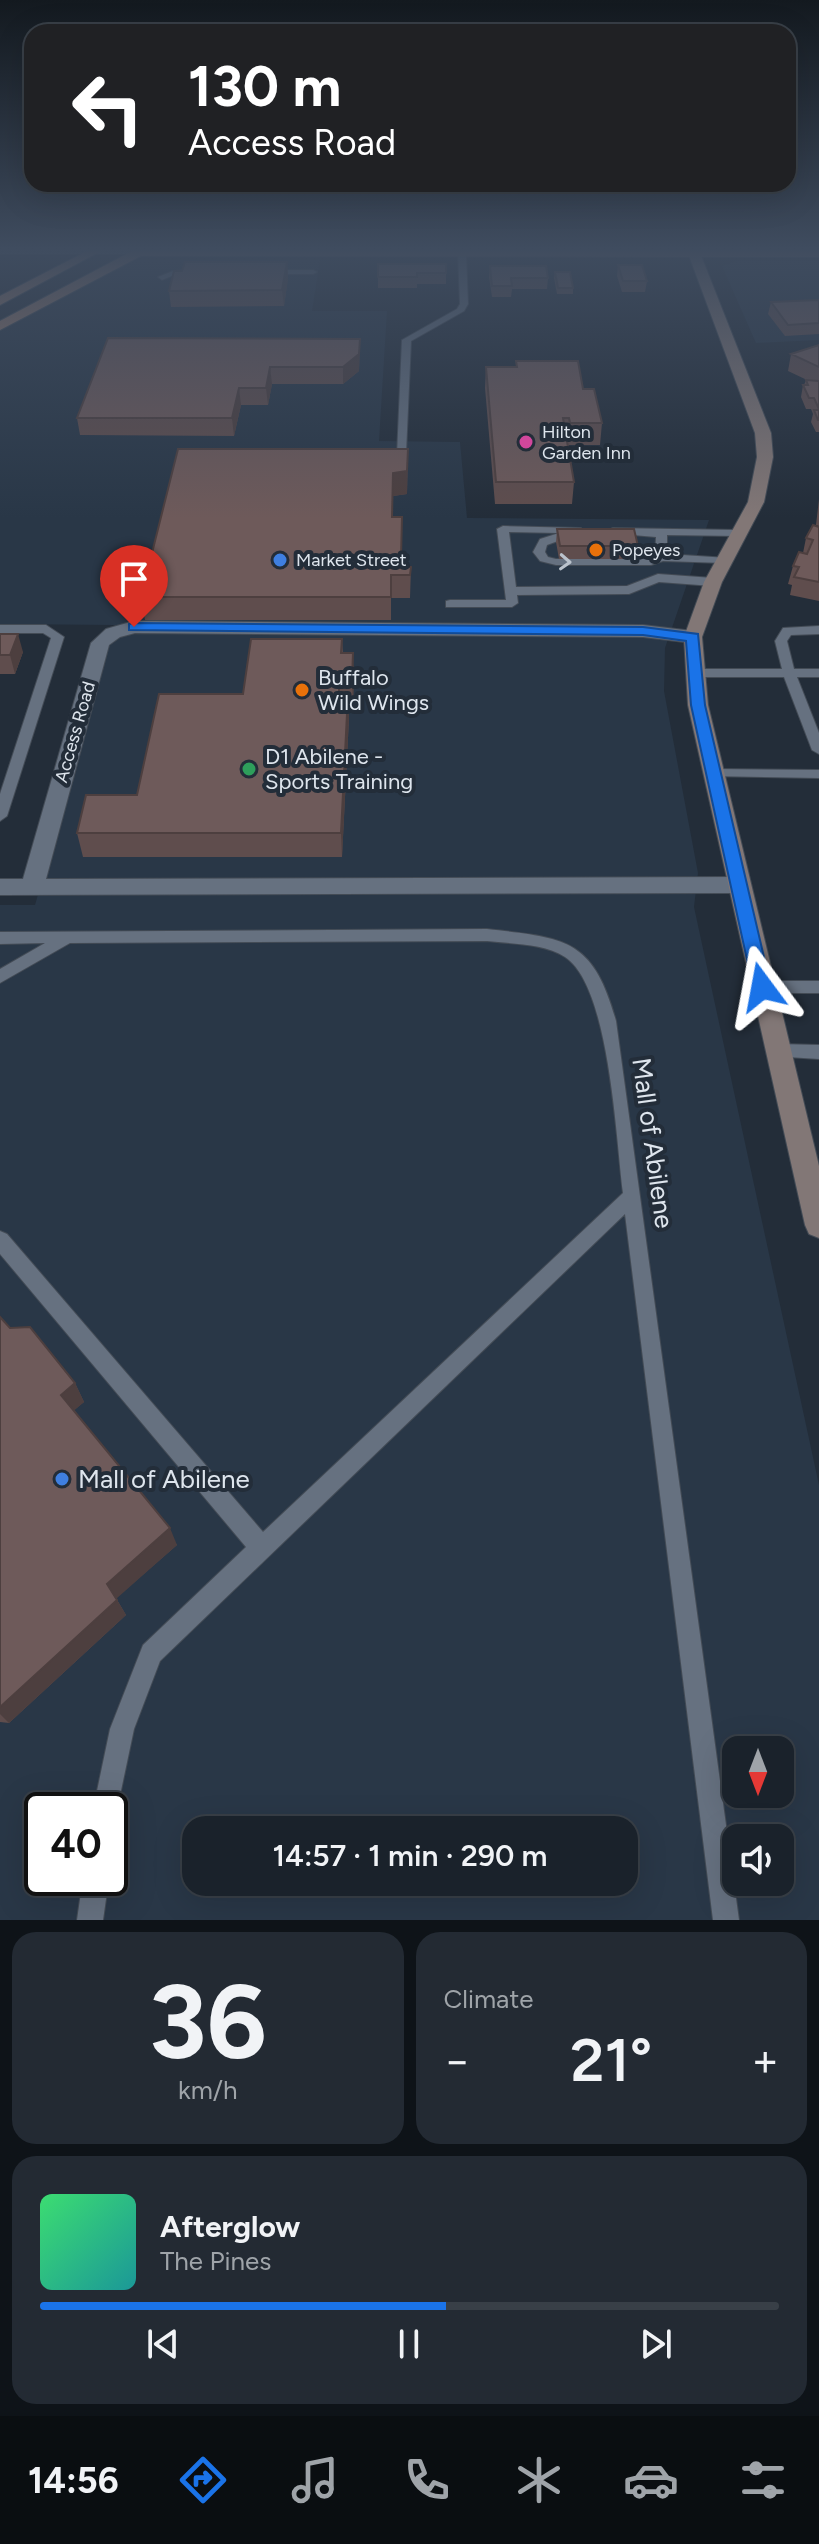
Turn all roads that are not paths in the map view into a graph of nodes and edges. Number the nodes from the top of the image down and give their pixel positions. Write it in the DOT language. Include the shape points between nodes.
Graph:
graph roads {
  1 [pos="408,340"];
  2 [pos="727,340"];
  3 [pos="401,453"];
  4 [pos="662,532"];
  5 [pos="739,533"];
  6 [pos="661,557"];
  7 [pos="724,560"];
  8 [pos="713,582"];
  9 [pos="510,591"];
  10 [pos="450,604"];
  11 [pos="819,630"];
  12 [pos="4,633"];
  13 [pos="693,637"];
  14 [pos="694,673"];
  15 [pos="789,673"];
  16 [pos="819,673"];
  17 [pos="819,750"];
  18 [pos="713,773"];
  19 [pos="819,774"];
  20 [pos="0,816"];
  21 [pos="738,885"];
  22 [pos="0,887"];
  23 [pos="32,887"];
  24 [pos="0,938"];
  25 [pos="68,938"];
  26 [pos="0,977"];
  27 [pos="762,987"];
  28 [pos="819,987"];
  29 [pos="778,1051"];
  30 [pos="819,1052"];
  31 [pos="632,1196"];
  32 [pos="819,1225"];
  33 [pos="0,1240"];
  34 [pos="262,1548"];
  35 [pos="110,1792"];
  36 [pos="93,1896"];
  37 [pos="90,1920"];
  38 [pos="726,1920"];
  1 -- 3 [label="lane"];
  2 -- 5 [label="street" via="763,433 765,457 756,502"];
  4 -- 5 [label="lane"];
  4 -- 6 [label="lane"];
  4 -- 6 [label="lane, one-way" via="564,536 546,539 539,552 556,562 651,562"];
  4 -- 9 [label="lane" via="503,529"];
  5 -- 7 [label="street"];
  6 -- 7 [label="lane"];
  7 -- 8 [label="street"];
  8 -- 9 [label="lane" via="658,578 629,590"];
  8 -- 13 [label="street"];
  9 -- 10 [label="lane" via="512,603"];
  11 -- 15 [label="lane" via="787,631 782,636"];
  12 -- 20 [label="lane" via="46,629 58,637"];
  13 -- 14 [label="street"];
  13 -- 23 [label="street, Access Road" via="643,631 134,627 113,633 100,643"];
  14 -- 15 [label="lane"];
  14 -- 18 [label="street"];
  15 -- 16 [label="lane"];
  15 -- 17 [label="lane"];
  18 -- 19 [label="lane"];
  18 -- 21 [label="street"];
  21 -- 23 [label="street"];
  21 -- 27 [label="street"];
  22 -- 23 [label="street"];
  24 -- 25 [label="lane, Mall of Abilene"];
  25 -- 26 [label="lane"];
  25 -- 31 [label="lane, Mall of Abilene" via="487,935 534,941 573,954 602,992"];
  27 -- 28 [label="lane"];
  27 -- 29 [label="street"];
  29 -- 30 [label="lane"];
  29 -- 32 [label="street"];
  31 -- 34 [label="lane"];
  31 -- 38 [label="lane, Mall of Abilene"];
  33 -- 34 [label="lane"];
  34 -- 35 [label="lane" via="151,1653 122,1729"];
  36 -- 37 [label="lane"];
}
